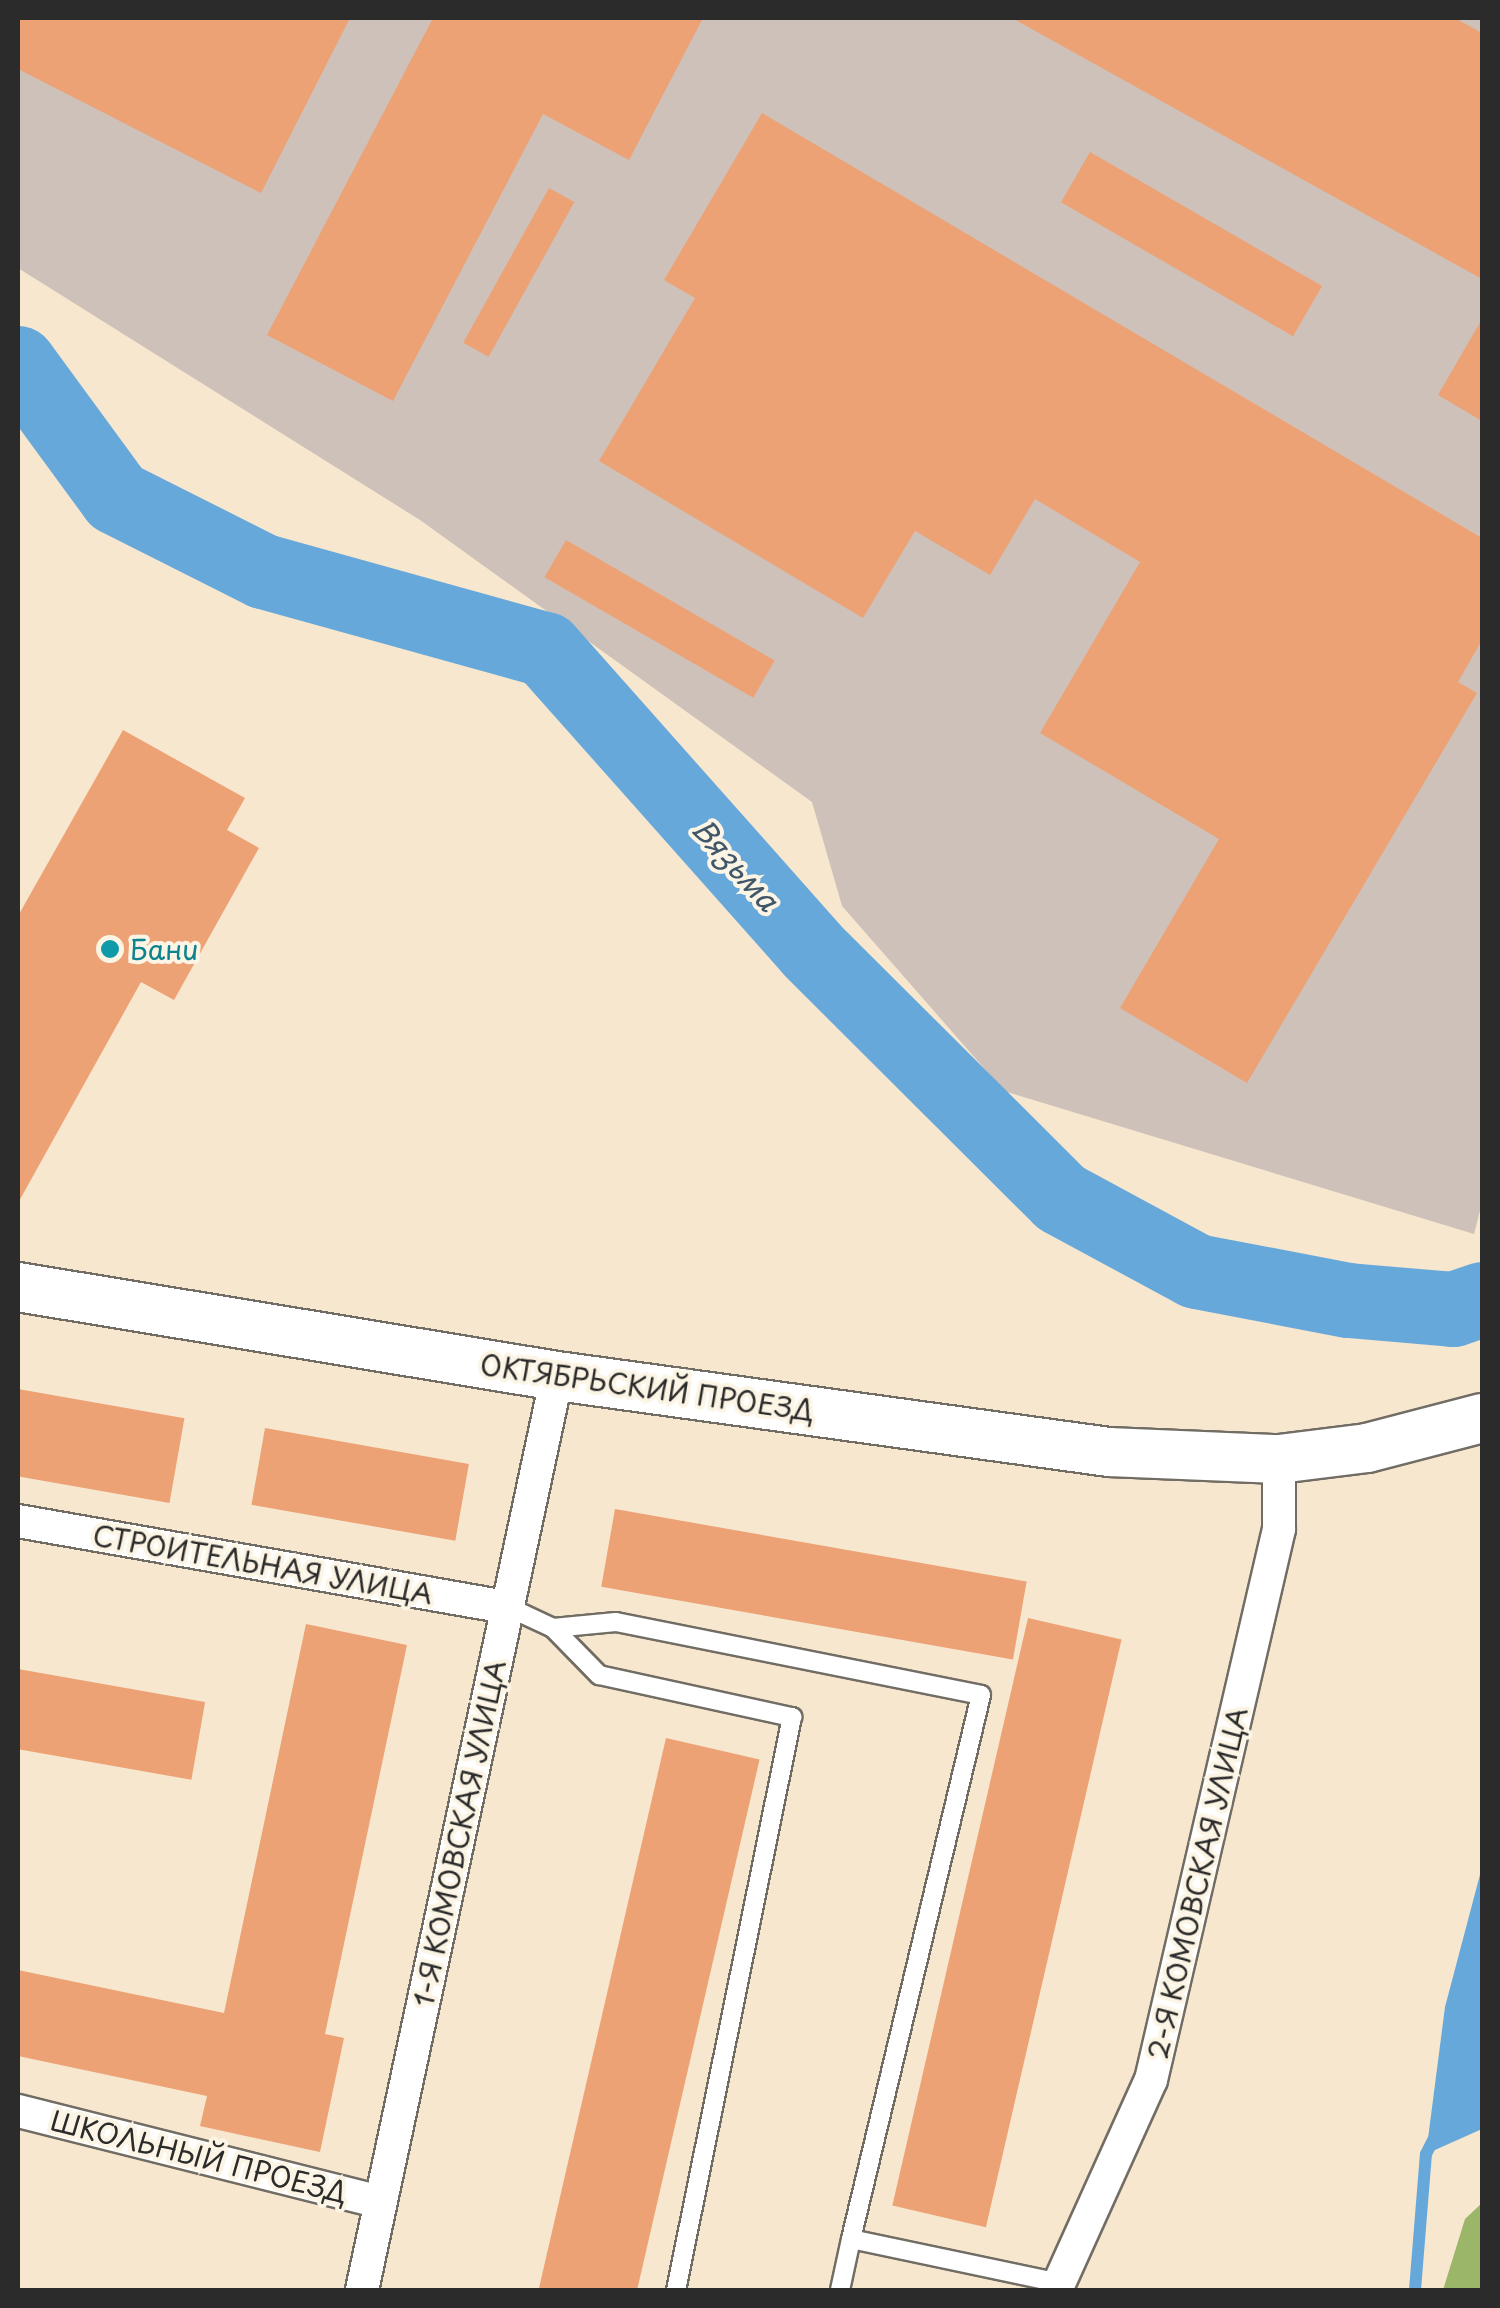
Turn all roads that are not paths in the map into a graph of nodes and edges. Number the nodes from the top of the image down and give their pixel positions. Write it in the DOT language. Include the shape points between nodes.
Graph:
graph roads {
  1 [pos="18,1287"];
  2 [pos="557,1376"];
  3 [pos="1482,1418"];
  4 [pos="1279,1459"];
  5 [pos="18,1521"];
  6 [pos="508,1607"];
  7 [pos="553,1628"];
  8 [pos="18,2111"];
  9 [pos="380,2202"];
  10 [pos="851,2239"];
  11 [pos="1058,2287"];
  12 [pos="362,2290"];
  13 [pos="676,2290"];
  14 [pos="840,2290"];
  1 -- 2 [label="street, ОКТЯБРЬСКИЙ ПРОЕЗД"];
  2 -- 4 [label="street, ОКТЯБРЬСКИЙ ПРОЕЗД" via="1109,1452"];
  2 -- 6 [label="street, 1-Я КОМОВСКАЯ УЛИЦА"];
  3 -- 4 [label="street, ОКТЯБРЬСКИЙ ПРОЕЗД" via="1367,1448"];
  4 -- 11 [label="street, 2-Я КОМОВСКАЯ УЛИЦА" via="1279,1529 1151,2080"];
  5 -- 6 [label="street, СТРОИТЕЛЬНАЯ УЛИЦА"];
  6 -- 7 [label="lane"];
  6 -- 9 [label="street, 1-Я КОМОВСКАЯ УЛИЦА"];
  7 -- 10 [label="lane" via="616,1622 981,1696"];
  7 -- 13 [label="lane" via="598,1676 792,1718"];
  8 -- 9 [label="street, ШКОЛЬНЫЙ ПРОЕЗД"];
  9 -- 12 [label="street, 1-Я КОМОВСКАЯ УЛИЦА"];
  10 -- 11 [label="lane"];
  10 -- 14 [label="lane"];
}
